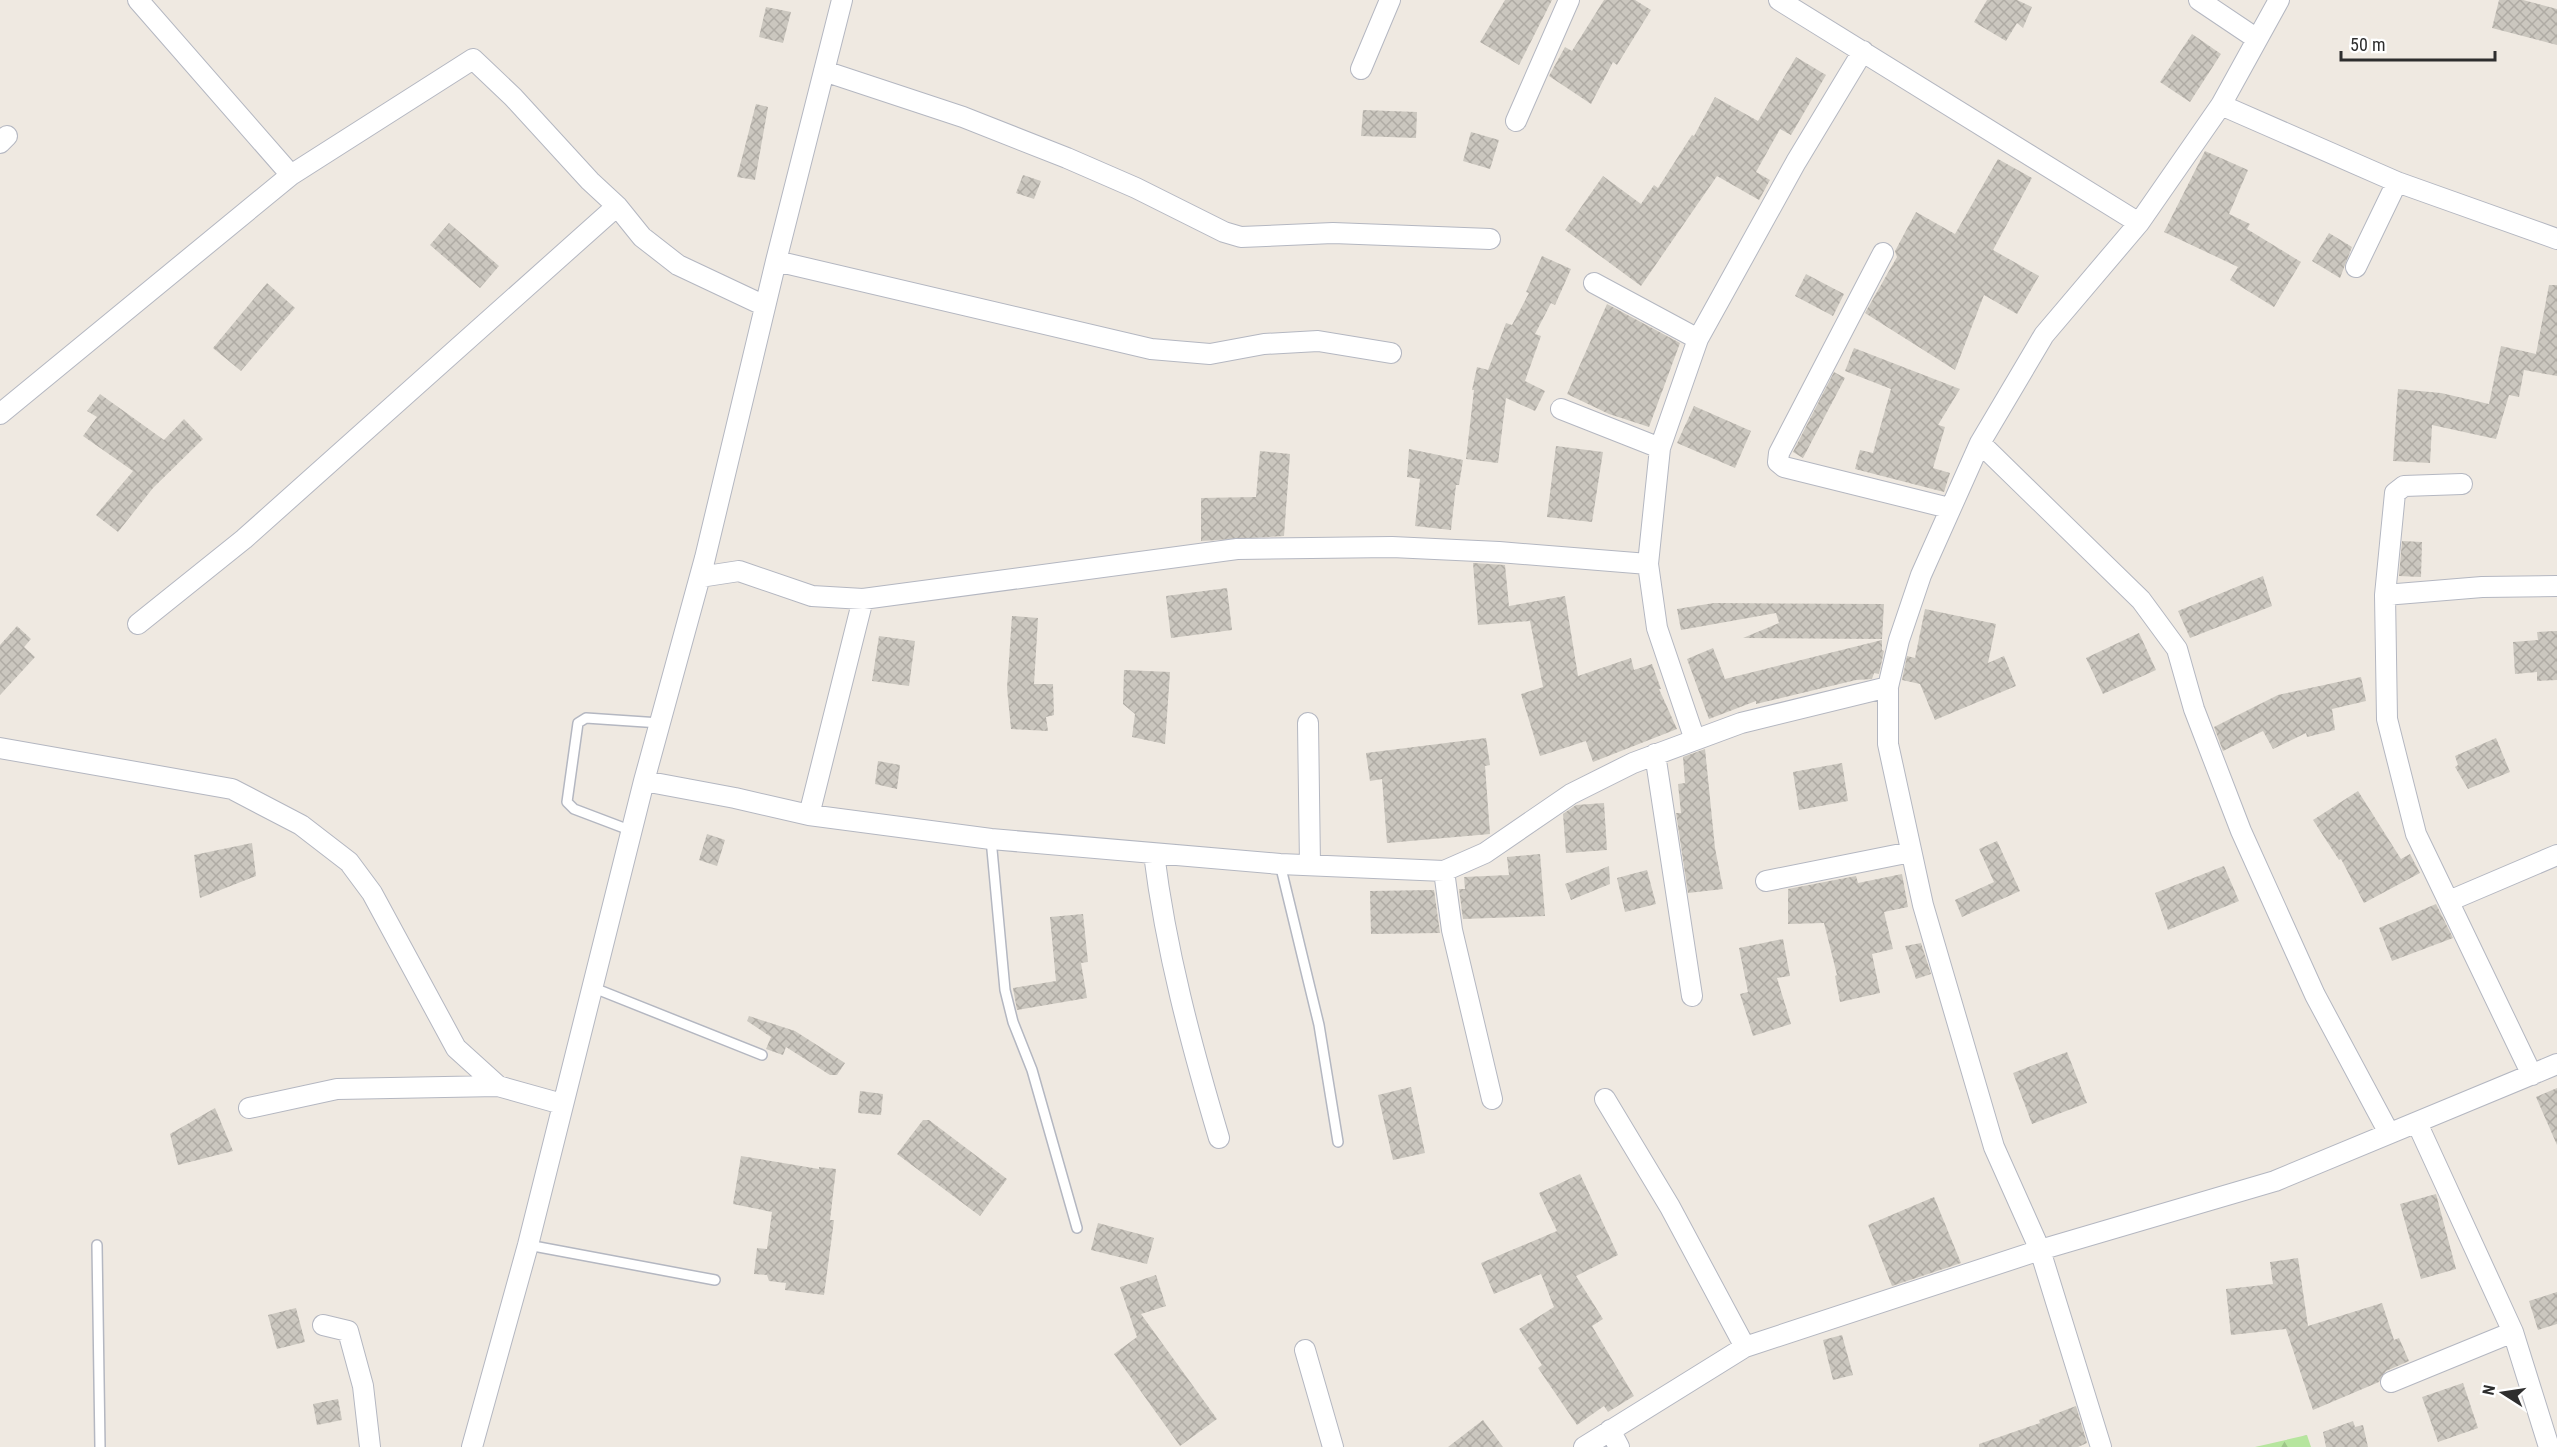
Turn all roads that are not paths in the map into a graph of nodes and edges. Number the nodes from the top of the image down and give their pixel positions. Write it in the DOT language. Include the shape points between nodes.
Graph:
graph roads {
  1 [pos="138,0"];
  2 [pos="843,0"];
  3 [pos="1390,0"];
  4 [pos="1569,0"];
  5 [pos="1779,0"];
  6 [pos="2199,0"];
  7 [pos="2279,0"];
  8 [pos="2257,39"];
  9 [pos="1863,51"];
  10 [pos="1361,69"];
  11 [pos="824,71"];
  12 [pos="2221,105"];
  13 [pos="1516,121"];
  14 [pos="291,176"];
  15 [pos="2397,182"];
  16 [pos="617,206"];
  17 [pos="2139,223"];
  18 [pos="1490,239"];
  19 [pos="2557,239"];
  20 [pos="1883,253"];
  21 [pos="776,261"];
  22 [pos="2356,267"];
  23 [pos="1594,283"];
  24 [pos="765,306"];
  25 [pos="1698,339"];
  26 [pos="1391,353"];
  27 [pos="1561,409"];
  28 [pos="0,414"];
  29 [pos="1980,443"];
  30 [pos="1660,448"];
  31 [pos="2462,484"];
  32 [pos="1949,508"];
  33 [pos="1648,564"];
  34 [pos="700,577"];
  35 [pos="2557,586"];
  36 [pos="2385,595"];
  37 [pos="863,599"];
  38 [pos="138,624"];
  39 [pos="1888,687"];
  40 [pos="660,723"];
  41 [pos="1308,723"];
  42 [pos="1695,740"];
  43 [pos="0,748"];
  44 [pos="1655,754"];
  45 [pos="644,781"];
  46 [pos="809,815"];
  47 [pos="632,831"];
  48 [pos="991,839"];
  49 [pos="1911,852"];
  50 [pos="1154,854"];
  51 [pos="2557,855"];
  52 [pos="1280,864"];
  53 [pos="1310,865"];
  54 [pos="1444,871"];
  55 [pos="1766,881"];
  56 [pos="2449,901"];
  57 [pos="594,988"];
  58 [pos="1692,996"];
  59 [pos="762,1055"];
  60 [pos="2557,1064"];
  61 [pos="2532,1075"];
  62 [pos="498,1086"];
  63 [pos="1492,1099"];
  64 [pos="1605,1099"];
  65 [pos="562,1104"];
  66 [pos="249,1108"];
  67 [pos="2417,1123"];
  68 [pos="2389,1133"];
  69 [pos="1219,1138"];
  70 [pos="1338,1142"];
  71 [pos="1077,1228"];
  72 [pos="97,1245"];
  73 [pos="528,1245"];
  74 [pos="2040,1250"];
  75 [pos="715,1280"];
  76 [pos="323,1325"];
  77 [pos="2513,1332"];
  78 [pos="1745,1347"];
  79 [pos="1305,1350"];
  80 [pos="2391,1382"];
  81 [pos="1615,1439"];
  82 [pos="100,1447"];
  83 [pos="370,1447"];
  84 [pos="472,1447"];
  85 [pos="1333,1447"];
  86 [pos="1584,1447"];
  87 [pos="2101,1447"];
  88 [pos="2548,1447"];
  1 -- 14 [label="street"];
  2 -- 11 [label="street"];
  3 -- 10 [label="street"];
  4 -- 13 [label="street"];
  5 -- 9 [label="street"];
  6 -- 8 [label="street"];
  7 -- 8 [label="street"];
  8 -- 12 [label="street"];
  9 -- 17 [label="street"];
  9 -- 25 [label="street"];
  11 -- 18 [label="street" via="963,117 1066,158 1232,235 1333,233"];
  11 -- 21 [label="street"];
  12 -- 15 [label="street"];
  12 -- 17 [label="street"];
  14 -- 16 [label="street" via="473,59"];
  14 -- 28 [label="street"];
  15 -- 19 [label="street"];
  15 -- 22 [label="street"];
  16 -- 24 [label="street" via="642,237 678,265"];
  16 -- 38 [label="street" via="244,538"];
  17 -- 29 [label="street" via="2044,335"];
  20 -- 32 [label="street" via="1779,453 1778,462 1784,467"];
  21 -- 24 [label="street"];
  21 -- 26 [label="street" via="1151,349 1210,354 1264,344 1318,341"];
  23 -- 25 [label="street"];
  24 -- 34 [label="street"];
  25 -- 30 [label="street"];
  27 -- 30 [label="street"];
  29 -- 32 [label="street"];
  29 -- 68 [label="street" via="2141,600 2178,649 2193,709 2241,831 2315,995"];
  30 -- 33 [label="street"];
  31 -- 36 [label="street" via="2404,486 2395,493"];
  32 -- 39 [label="street" via="1921,575"];
  33 -- 37 [label="street" via="1404,548 1237,549"];
  33 -- 42 [label="street" via="1657,628"];
  34 -- 37 [label="street" via="739,572 812,596"];
  34 -- 40 [label="street"];
  35 -- 36 [label="street"];
  36 -- 56 [label="street" via="2387,719 2416,834"];
  37 -- 46 [label="street"];
  39 -- 42 [label="street" via="1741,723"];
  39 -- 49 [label="street" via="1888,744"];
  40 -- 45 [label="street"];
  40 -- 47 [label="lane" via="586,718 578,723 567,802 574,809"];
  41 -- 53 [label="street"];
  42 -- 44 [label="street"];
  43 -- 62 [label="street" via="232,789 301,825 349,862 372,893 456,1048"];
  44 -- 54 [label="street" via="1571,794 1485,853"];
  44 -- 58 [label="street"];
  45 -- 46 [label="street"];
  45 -- 47 [label="street"];
  46 -- 48 [label="street"];
  47 -- 57 [label="street"];
  48 -- 50 [label="street"];
  48 -- 71 [label="lane" via="1005,990"];
  49 -- 55 [label="street"];
  49 -- 74 [label="street" via="1994,1147"];
  50 -- 52 [label="street"];
  50 -- 69 [label="street" via="1189,1039"];
  51 -- 56 [label="street"];
  52 -- 53 [label="street"];
  52 -- 70 [label="lane" via="1319,1025"];
  53 -- 54 [label="street"];
  54 -- 63 [label="street" via="1452,930"];
  56 -- 61 [label="street"];
  57 -- 59 [label="lane"];
  57 -- 65 [label="street"];
  60 -- 61 [label="street"];
  61 -- 67 [label="street"];
  62 -- 65 [label="street"];
  62 -- 66 [label="street" via="337,1089"];
  64 -- 78 [label="street" via="1670,1207"];
  65 -- 73 [label="street"];
  67 -- 68 [label="street"];
  67 -- 77 [label="street"];
  68 -- 74 [label="street" via="2275,1181"];
  72 -- 82 [label="lane"];
  73 -- 75 [label="lane"];
  73 -- 84 [label="street"];
  74 -- 78 [label="street"];
  74 -- 87 [label="street"];
  76 -- 83 [label="street" via="348,1331 363,1386"];
  77 -- 80 [label="street"];
  77 -- 88 [label="street"];
  78 -- 81 [label="street"];
  79 -- 85 [label="street"];
  81 -- 86 [label="street"];
}
